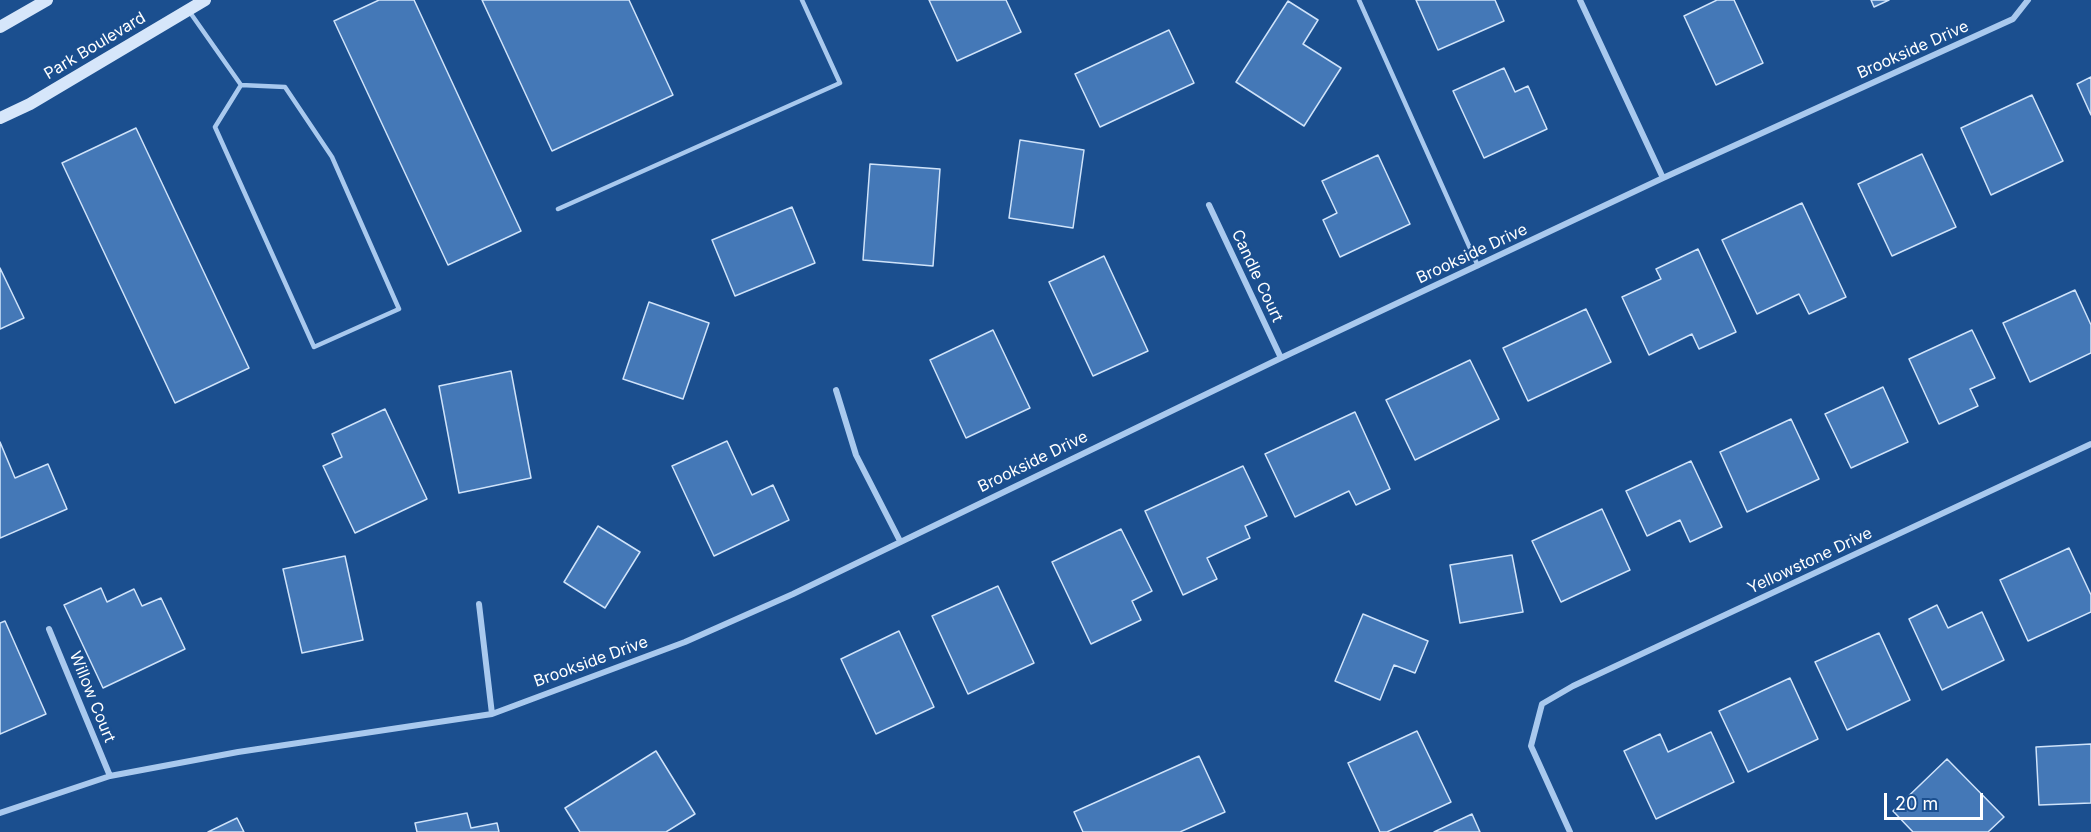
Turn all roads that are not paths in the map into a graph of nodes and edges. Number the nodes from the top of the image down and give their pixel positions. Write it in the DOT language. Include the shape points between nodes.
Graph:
graph roads {
  1 [pos="47,0"];
  2 [pos="205,0"];
  3 [pos="802,0"];
  4 [pos="1359,0"];
  5 [pos="1580,0"];
  6 [pos="2028,0"];
  7 [pos="188,10"];
  8 [pos="0,27"];
  9 [pos="241,85"];
  10 [pos="0,118"];
  11 [pos="1663,178"];
  12 [pos="1209,206"];
  13 [pos="558,209"];
  14 [pos="1478,266"];
  15 [pos="1281,358"];
  16 [pos="836,390"];
  17 [pos="2091,444"];
  18 [pos="900,541"];
  19 [pos="479,604"];
  20 [pos="49,629"];
  21 [pos="492,714"];
  22 [pos="110,776"];
  23 [pos="0,813"];
  24 [pos="1570,832"];
  1 -- 8 [label="main road"];
  2 -- 7 [label="main road, Park Boulevard"];
  3 -- 13 [label="lane" via="840,83"];
  4 -- 14 [label="lane"];
  5 -- 11 [label="street"];
  6 -- 11 [label="street, Brookside Drive" via="2013,19"];
  7 -- 9 [label="lane"];
  7 -- 10 [label="main road, Park Boulevard"];
  9 -- 9 [label="lane" via="285,87 332,157 399,309 314,347 215,127"];
  11 -- 14 [label="street, Brookside Drive"];
  12 -- 15 [label="street, Candle Court"];
  14 -- 15 [label="street, Brookside Drive"];
  15 -- 18 [label="street, Brookside Drive"];
  16 -- 18 [label="street" via="856,455"];
  17 -- 24 [label="street, Yellowstone Drive" via="1542,704 1530,746"];
  18 -- 21 [label="street, Brookside Drive" via="685,642"];
  19 -- 21 [label="street"];
  20 -- 22 [label="street, Willow Court"];
  21 -- 22 [label="street, Brookside Drive" via="238,752"];
  22 -- 23 [label="street, Brookside Drive"];
}
